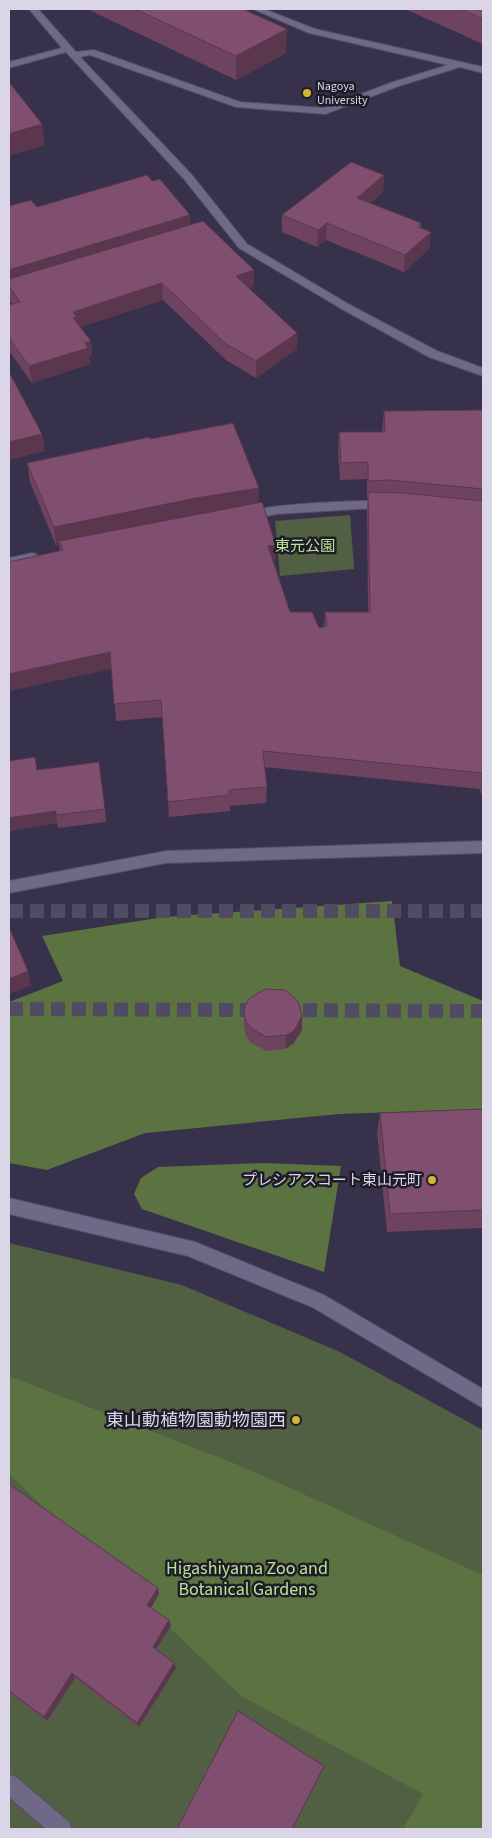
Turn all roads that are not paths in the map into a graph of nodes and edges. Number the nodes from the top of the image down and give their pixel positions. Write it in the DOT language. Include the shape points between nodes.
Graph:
graph roads {
  1 [pos="33,9"];
  2 [pos="257,9"];
  3 [pos="71,52"];
  4 [pos="460,64"];
  5 [pos="9,65"];
  6 [pos="483,70"];
  7 [pos="483,372"];
  8 [pos="404,505"];
  9 [pos="238,517"];
  10 [pos="46,554"];
  11 [pos="9,562"];
  12 [pos="483,847"];
  13 [pos="9,887"];
  14 [pos="9,1206"];
  15 [pos="483,1399"];
  16 [pos="9,1784"];
  17 [pos="62,1829"];
  1 -- 3 [label="street"];
  2 -- 4 [label="street" via="312,31"];
  3 -- 4 [label="street" via="91,52 239,106 325,111"];
  3 -- 5 [label="street"];
  3 -- 7 [label="street" via="188,177 221,226 243,246 433,354"];
  4 -- 6 [label="street"];
  8 -- 9 [label="street" via="375,503 277,510"];
  10 -- 11 [label="street"];
  12 -- 13 [label="street" via="166,858"];
  14 -- 15 [label="street" via="190,1248 318,1301"];
  16 -- 17 [label="street"];
}
